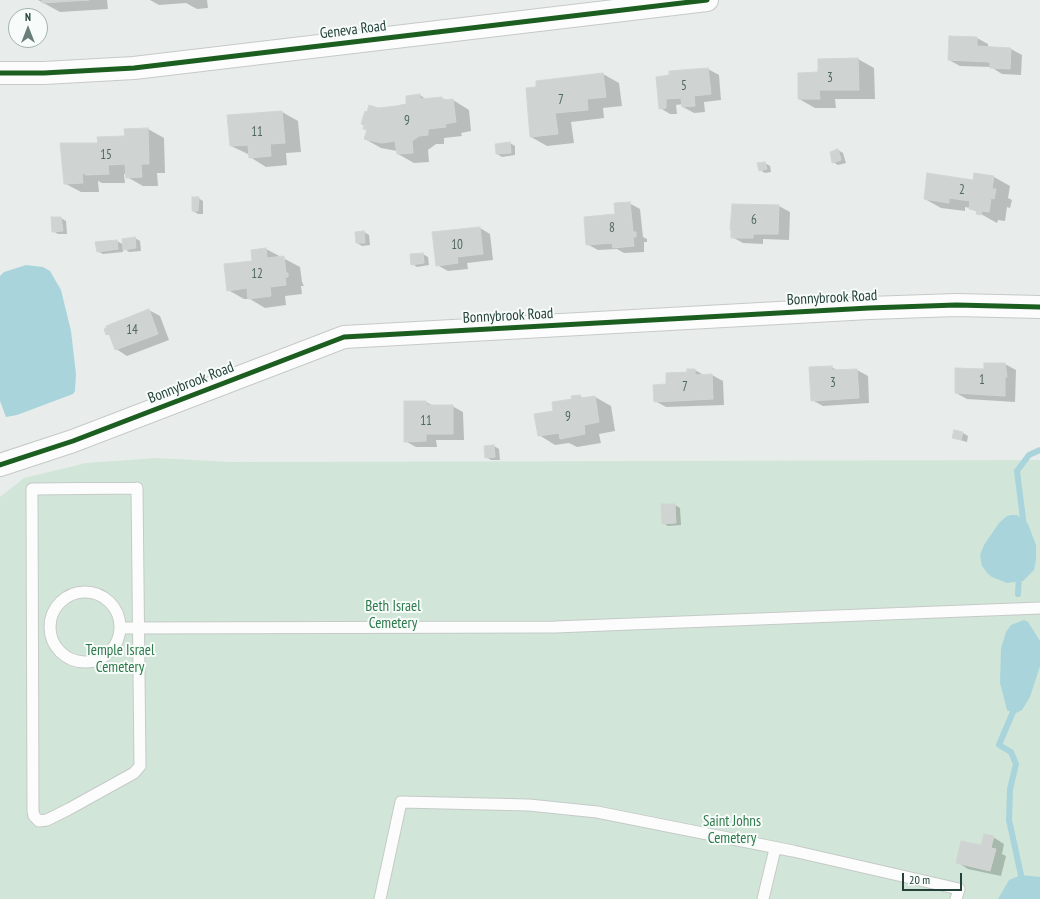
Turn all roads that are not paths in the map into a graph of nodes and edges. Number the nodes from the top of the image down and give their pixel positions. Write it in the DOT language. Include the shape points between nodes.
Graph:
graph roads {
  1 [pos="707,0"];
  2 [pos="0,73"];
  3 [pos="1040,307"];
  4 [pos="0,465"];
  5 [pos="1040,608"];
  6 [pos="120,628"];
  7 [pos="138,628"];
  8 [pos="32,629"];
  9 [pos="50,629"];
  10 [pos="776,849"];
  11 [pos="380,899"];
  12 [pos="763,899"];
  13 [pos="956,899"];
  1 -- 2 [label="street, Geneva Road" via="134,68"];
  3 -- 4 [label="street, Bonnybrook Road" via="956,305 869,308 344,337 73,441"];
  5 -- 7 [label="lane" via="555,627"];
  6 -- 7 [label="lane"];
  6 -- 9 [label="lane" via="118,638 106,656 86,662 75,661 62,652 52,640"];
  6 -- 9 [label="lane" via="115,608 108,601 100,595 80,593 61,602 51,619"];
  7 -- 8 [label="lane" via="137,488 32,489"];
  7 -- 8 [label="lane" via="140,766 134,773 43,822 36,819 33,811"];
  8 -- 9 [label="lane"];
  10 -- 11 [label="lane" via="596,812 529,805 401,802"];
  10 -- 12 [label="lane"];
  10 -- 13 [label="lane" via="959,889"];
}
